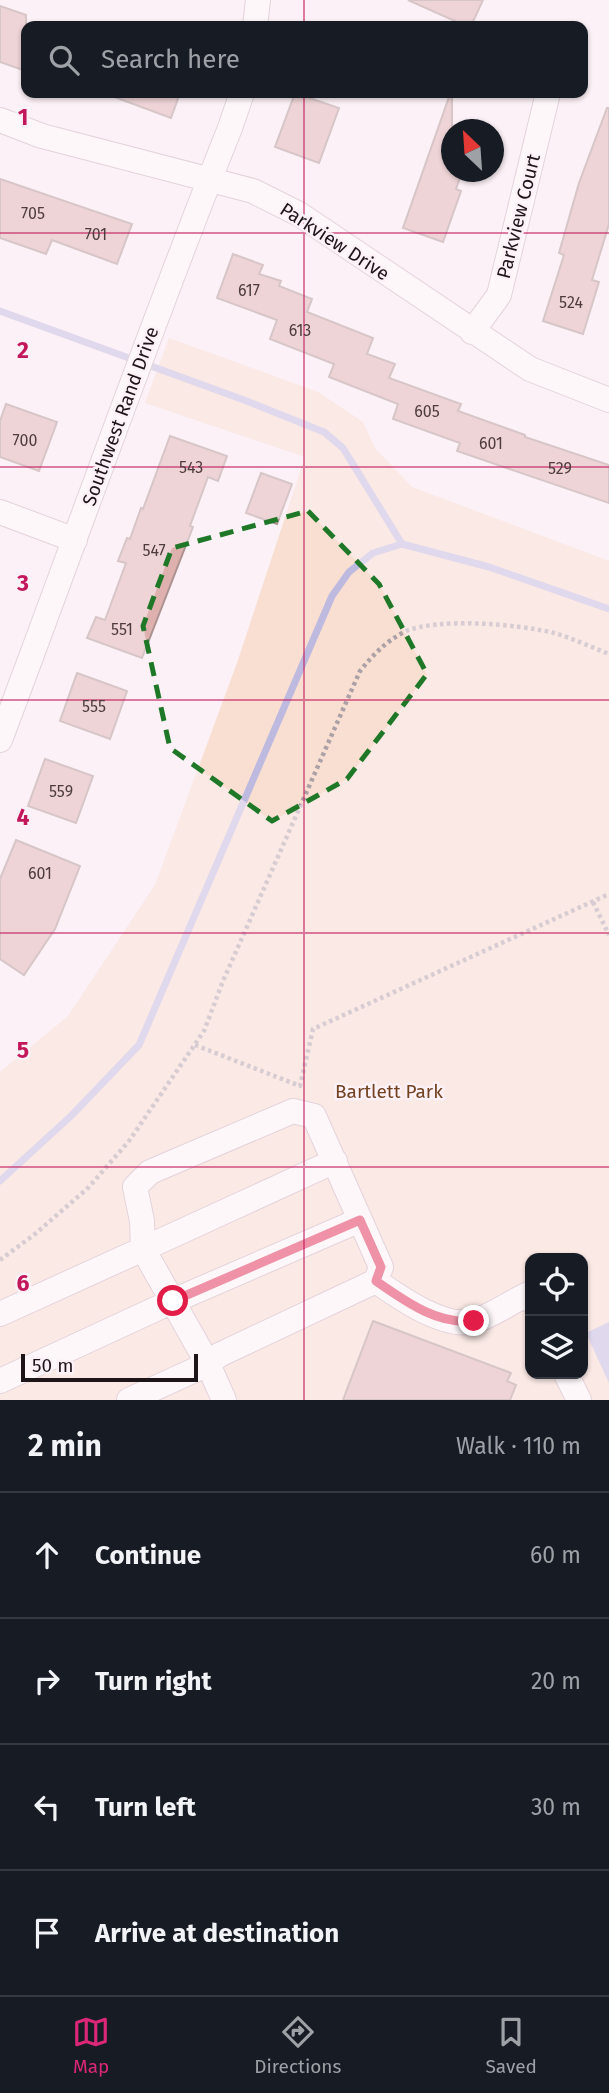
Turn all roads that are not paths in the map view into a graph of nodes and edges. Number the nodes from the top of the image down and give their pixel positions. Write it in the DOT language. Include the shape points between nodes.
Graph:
graph roads {
  1 [pos="258,0"];
  2 [pos="256,21"];
  3 [pos="240,98"];
  4 [pos="547,98"];
  5 [pos="0,120"];
  6 [pos="209,180"];
  7 [pos="472,332"];
  8 [pos="609,400"];
  9 [pos="0,512"];
  10 [pos="75,540"];
  11 [pos="0,740"];
  12 [pos="334,1161"];
  13 [pos="360,1220"];
  14 [pos="143,1249"];
  15 [pos="376,1281"];
  16 [pos="525,1295"];
  17 [pos="173,1301"];
  18 [pos="0,1314"];
  19 [pos="208,1364"];
  20 [pos="568,1379"];
  21 [pos="0,1381"];
  22 [pos="129,1400"];
  23 [pos="225,1400"];
  24 [pos="579,1400"];
  1 -- 2 [label="street"];
  3 -- 6 [label="street, Southwest Rand Drive"];
  4 -- 7 [label="street, Parkview Court" via="499,295"];
  5 -- 6 [label="street, Parkview Drive" via="42,136"];
  6 -- 7 [label="street, Parkview Drive" via="253,191 299,214"];
  6 -- 10 [label="street, Southwest Rand Drive"];
  7 -- 8 [label="street, Parkview Drive" via="530,369"];
  9 -- 10 [label="street"];
  10 -- 11 [label="street, Southwest Rand Drive"];
  12 -- 13 [label="street"];
  12 -- 14 [label="street"];
  12 -- 14 [label="street" via="314,1116 293,1111 150,1172 135,1187"];
  13 -- 15 [label="street" via="381,1267"];
  13 -- 17 [label="street"];
  14 -- 17 [label="street"];
  14 -- 18 [label="street"];
  15 -- 16 [label="street" via="430,1314 460,1322 474,1321"];
  15 -- 19 [label="street" via="219,1354"];
  17 -- 19 [label="street"];
  17 -- 21 [label="street"];
  19 -- 22 [label="street"];
  19 -- 23 [label="street"];
  20 -- 24 [label="street"];
}
